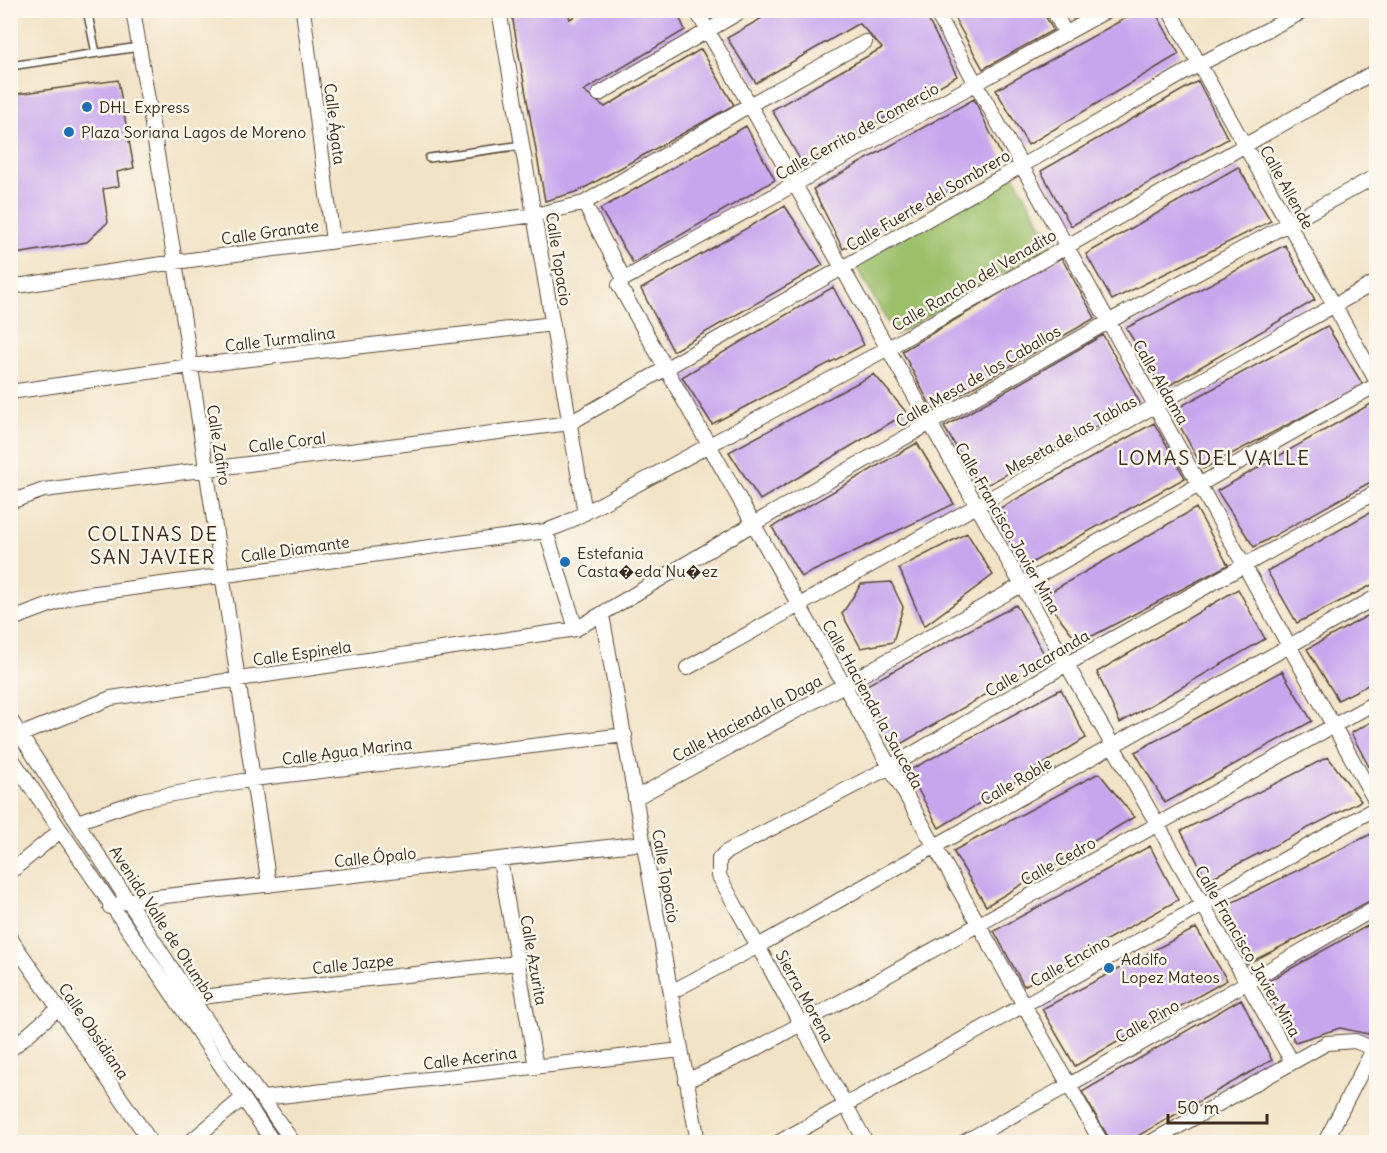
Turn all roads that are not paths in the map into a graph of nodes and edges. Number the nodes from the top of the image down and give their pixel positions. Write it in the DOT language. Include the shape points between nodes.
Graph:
graph roads {
  1 [pos="87,10"];
  2 [pos="133,10"];
  3 [pos="303,10"];
  4 [pos="499,10"];
  5 [pos="696,10"];
  6 [pos="743,10"];
  7 [pos="935,10"];
  8 [pos="1053,10"];
  9 [pos="1108,10"];
  10 [pos="1170,10"];
  11 [pos="1306,10"];
  12 [pos="707,30"];
  13 [pos="1066,34"];
  14 [pos="865,42"];
  15 [pos="139,47"];
  16 [pos="96,53"];
  17 [pos="1200,64"];
  18 [pos="10,66"];
  19 [pos="1377,71"];
  20 [pos="977,83"];
  21 [pos="599,94"];
  22 [pos="751,104"];
  23 [pos="523,145"];
  24 [pos="1245,145"];
  25 [pos="429,158"];
  26 [pos="1023,165"];
  27 [pos="1377,176"];
  28 [pos="796,184"];
  29 [pos="584,203"];
  30 [pos="535,215"];
  31 [pos="1290,225"];
  32 [pos="333,241"];
  33 [pos="1068,246"];
  34 [pos="175,262"];
  35 [pos="842,268"];
  36 [pos="623,280"];
  37 [pos="1377,282"];
  38 [pos="10,287"];
  39 [pos="1334,306"];
  40 [pos="1108,322"];
  41 [pos="553,324"];
  42 [pos="888,348"];
  43 [pos="190,366"];
  44 [pos="666,369"];
  45 [pos="1377,380"];
  46 [pos="1377,385"];
  47 [pos="10,392"];
  48 [pos="1157,406"];
  49 [pos="570,423"];
  50 [pos="929,424"];
  51 [pos="708,444"];
  52 [pos="206,468"];
  53 [pos="1200,484"];
  54 [pos="1377,492"];
  55 [pos="10,502"];
  56 [pos="977,506"];
  57 [pos="585,513"];
  58 [pos="753,524"];
  59 [pos="546,531"];
  60 [pos="1246,567"];
  61 [pos="222,575"];
  62 [pos="1022,584"];
  63 [pos="1377,597"];
  64 [pos="798,604"];
  65 [pos="602,615"];
  66 [pos="10,620"];
  67 [pos="576,629"];
  68 [pos="1289,644"];
  69 [pos="1067,664"];
  70 [pos="687,668"];
  71 [pos="238,679"];
  72 [pos="844,685"];
  73 [pos="1377,702"];
  74 [pos="10,719"];
  75 [pos="1334,726"];
  76 [pos="625,735"];
  77 [pos="15,736"];
  78 [pos="1113,745"];
  79 [pos="10,756"];
  80 [pos="890,767"];
  81 [pos="253,779"];
  82 [pos="635,798"];
  83 [pos="1377,802"];
  84 [pos="1377,808"];
  85 [pos="77,822"];
  86 [pos="1158,825"];
  87 [pos="60,831"];
  88 [pos="644,843"];
  89 [pos="934,846"];
  90 [pos="500,860"];
  91 [pos="718,866"];
  92 [pos="10,872"];
  93 [pos="269,885"];
  94 [pos="129,900"];
  95 [pos="1203,905"];
  96 [pos="110,907"];
  97 [pos="1377,908"];
  98 [pos="979,925"];
  99 [pos="10,938"];
  100 [pos="758,946"];
  101 [pos="518,963"];
  102 [pos="1247,982"];
  103 [pos="670,992"];
  104 [pos="191,998"];
  105 [pos="1024,1005"];
  106 [pos="59,1008"];
  107 [pos="802,1024"];
  108 [pos="1376,1047"];
  109 [pos="10,1050"];
  110 [pos="681,1050"];
  111 [pos="1292,1062"];
  112 [pos="536,1066"];
  113 [pos="686,1081"];
  114 [pos="1069,1085"];
  115 [pos="243,1098"];
  116 [pos="263,1098"];
  117 [pos="847,1105"];
  118 [pos="151,1143"];
  119 [pos="190,1143"];
  120 [pos="273,1143"];
  121 [pos="293,1143"];
  122 [pos="698,1143"];
  123 [pos="779,1143"];
  124 [pos="866,1143"];
  125 [pos="964,1143"];
  126 [pos="1101,1143"];
  127 [pos="1151,1143"];
  128 [pos="1325,1143"];
  1 -- 16 [label="lane"];
  2 -- 15 [label="street, Calle Zafiro"];
  3 -- 32 [label="street, Calle Ágata"];
  4 -- 23 [label="street, Calle Topacio"];
  5 -- 12 [label="street, Calle Francisco Javier Mina"];
  6 -- 12 [label="street"];
  7 -- 20 [label="street, Calle Aldama"];
  8 -- 13 [label="street"];
  9 -- 13 [label="street, Calle Cerrito de Comercio"];
  10 -- 17 [label="street, Calle Allende"];
  11 -- 17 [label="street, Calle Fuerte del Sombrero"];
  12 -- 21 [label="street"];
  12 -- 22 [label="street, Calle Francisco Javier Mina"];
  13 -- 20 [label="street, Calle Cerrito de Comercio"];
  14 -- 22 [label="street, Calle Granate"];
  15 -- 16 [label="lane"];
  15 -- 34 [label="street, Calle Zafiro"];
  16 -- 18 [label="lane"];
  17 -- 24 [label="street, Calle Allende"];
  17 -- 26 [label="street, Calle Fuerte del Sombrero"];
  19 -- 24 [label="street, Calle Rancho del Venadito"];
  20 -- 26 [label="street, Calle Aldama"];
  20 -- 28 [label="street, Calle Cerrito de Comercio"];
  22 -- 28 [label="street, Calle Francisco Javier Mina"];
  22 -- 29 [label="street, Calle Granate"];
  23 -- 25 [label="lane"];
  23 -- 30 [label="street, Calle Topacio"];
  24 -- 31 [label="street, Calle Allende"];
  24 -- 33 [label="street, Calle Rancho del Venadito"];
  26 -- 33 [label="street, Calle Aldama"];
  26 -- 35 [label="street, Calle Fuerte del Sombrero"];
  27 -- 31 [label="street, Calle Mesa de los Caballos"];
  28 -- 35 [label="street, Calle Francisco Javier Mina"];
  28 -- 36 [label="street, Calle Cerrito de Comercio"];
  29 -- 30 [label="street, Calle Granate"];
  29 -- 36 [label="street, Calle Hacienda la Sauceda"];
  30 -- 32 [label="street, Calle Granate"];
  30 -- 41 [label="street, Calle Topacio"];
  31 -- 39 [label="street, Calle Allende"];
  31 -- 40 [label="street, Calle Mesa de los Caballos"];
  32 -- 34 [label="street, Calle Granate"];
  33 -- 40 [label="street, Calle Aldama"];
  33 -- 42 [label="street, Calle Rancho del Venadito"];
  34 -- 38 [label="street, Calle Granate"];
  34 -- 43 [label="street, Calle Zafiro"];
  35 -- 42 [label="street, Calle Francisco Javier Mina"];
  35 -- 44 [label="street, Calle Fuerte del Sombrero"];
  36 -- 44 [label="street, Calle Hacienda la Sauceda" via="620,290"];
  37 -- 39 [label="street, Meseta de las Tablas"];
  39 -- 45 [label="street, Calle Allende"];
  39 -- 48 [label="street, Meseta de las Tablas"];
  40 -- 48 [label="street, Calle Aldama"];
  40 -- 50 [label="street, Calle Mesa de los Caballos"];
  41 -- 43 [label="street, Calle Turmalina"];
  41 -- 49 [label="street, Calle Topacio"];
  42 -- 50 [label="street, Calle Francisco Javier Mina"];
  42 -- 51 [label="street, Calle Rancho del Venadito"];
  43 -- 47 [label="street, Calle Turmalina"];
  43 -- 52 [label="street, Calle Zafiro"];
  44 -- 49 [label="street, Calle Fuerte del Sombrero"];
  44 -- 51 [label="street, Calle Hacienda la Sauceda"];
  46 -- 53 [label="street, Calle Hacienda la Daga"];
  48 -- 53 [label="street, Calle Aldama"];
  48 -- 56 [label="street, Meseta de las Tablas"];
  49 -- 52 [label="street, Calle Coral"];
  49 -- 57 [label="street, Calle Topacio"];
  50 -- 56 [label="street, Calle Francisco Javier Mina"];
  50 -- 58 [label="street, Calle Mesa de los Caballos"];
  51 -- 57 [label="street, Calle Rancho del Venadito"];
  51 -- 58 [label="street, Calle Hacienda la Sauceda"];
  52 -- 55 [label="street, Calle Coral" via="44,490"];
  52 -- 61 [label="street, Calle Zafiro"];
  53 -- 60 [label="street, Calle Aldama"];
  53 -- 62 [label="street, Calle Hacienda la Daga"];
  54 -- 60 [label="street, Calle Jacaranda"];
  56 -- 62 [label="street, Calle Francisco Javier Mina"];
  56 -- 64 [label="street, Meseta de las Tablas"];
  57 -- 59 [label="street, Calle Diamante"];
  58 -- 64 [label="street, Calle Hacienda la Sauceda"];
  58 -- 65 [label="street, Calle Mesa de los Caballos"];
  59 -- 61 [label="street, Calle Diamante"];
  59 -- 67 [label="street"];
  60 -- 68 [label="street, Calle Aldama"];
  60 -- 69 [label="street, Calle Jacaranda"];
  61 -- 66 [label="street, Calle Diamante" via="74,596"];
  61 -- 71 [label="street, Calle Zafiro"];
  62 -- 69 [label="street, Calle Francisco Javier Mina"];
  62 -- 72 [label="street, Calle Hacienda la Daga"];
  63 -- 68 [label="street, Calle Roble"];
  64 -- 70 [label="street, Meseta de las Tablas"];
  64 -- 72 [label="street, Calle Hacienda la Sauceda"];
  65 -- 67 [label="street, Calle Espinela"];
  65 -- 76 [label="street, Calle Topacio"];
  67 -- 71 [label="street, Calle Espinela"];
  68 -- 75 [label="street, Calle Aldama"];
  68 -- 78 [label="street, Calle Roble"];
  69 -- 78 [label="street, Calle Francisco Javier Mina"];
  69 -- 80 [label="street, Calle Jacaranda"];
  71 -- 77 [label="street, Calle Espinela" via="111,698"];
  71 -- 81 [label="street, Calle Zafiro"];
  72 -- 80 [label="street, Calle Hacienda la Sauceda"];
  72 -- 82 [label="street, Calle Hacienda la Daga"];
  73 -- 75 [label="street, Calle Cedro"];
  74 -- 77 [label="street, Avenida Valle de Otumba"];
  75 -- 83 [label="street, Calle Aldama"];
  75 -- 86 [label="street, Calle Cedro"];
  76 -- 81 [label="street, Calle Agua Marina"];
  76 -- 82 [label="street, Calle Topacio"];
  77 -- 85 [label="street, Avenida Valle de Otumba"];
  78 -- 86 [label="street, Calle Francisco Javier Mina"];
  78 -- 89 [label="street, Calle Roble"];
  79 -- 87 [label="street, Avenida Valle de Otumba"];
  80 -- 89 [label="street, Calle Hacienda la Sauceda"];
  80 -- 91 [label="street, Calle Jacaranda" via="726,852"];
  81 -- 85 [label="street, Calle Agua Marina" via="141,800"];
  81 -- 93 [label="street, Calle Zafiro"];
  82 -- 88 [label="street, Calle Topacio"];
  84 -- 95 [label="street, Calle Encino"];
  85 -- 94 [label="street, Avenida Valle de Otumba"];
  86 -- 95 [label="street, Calle Francisco Javier Mina"];
  86 -- 98 [label="street, Calle Cedro"];
  87 -- 92 [label="street"];
  87 -- 96 [label="street, Avenida Valle de Otumba"];
  88 -- 90 [label="street, Calle Ópalo"];
  88 -- 103 [label="street, Calle Topacio"];
  89 -- 98 [label="street, Calle Hacienda la Sauceda"];
  89 -- 100 [label="street, Calle Roble"];
  90 -- 93 [label="street, Calle Ópalo"];
  90 -- 101 [label="street, Calle Azurita"];
  91 -- 100 [label="street, Sierra Morena" via="719,876"];
  93 -- 94 [label="street, Calle Ópalo"];
  94 -- 96 [label="street, Calle Ópalo"];
  94 -- 104 [label="street, Avenida Valle de Otumba"];
  95 -- 102 [label="street, Calle Francisco Javier Mina"];
  95 -- 105 [label="street, Calle Encino"];
  96 -- 115 [label="street, Avenida Valle de Otumba"];
  97 -- 102 [label="street, Calle Pino"];
  98 -- 105 [label="street, Calle Hacienda la Sauceda"];
  98 -- 107 [label="street, Calle Cedro"];
  99 -- 106 [label="street, Calle Obsidiana"];
  100 -- 103 [label="street, Calle Roble"];
  100 -- 107 [label="street, Sierra Morena"];
  101 -- 104 [label="street, Calle Jazpe"];
  101 -- 112 [label="street, Calle Azurita"];
  102 -- 111 [label="street, Calle Francisco Javier Mina"];
  102 -- 114 [label="street, Calle Pino"];
  103 -- 110 [label="street, Calle Topacio"];
  104 -- 116 [label="street, Avenida Valle de Otumba"];
  105 -- 114 [label="street, Calle Hacienda la Sauceda"];
  105 -- 117 [label="street, Calle Encino"];
  106 -- 109 [label="street"];
  106 -- 118 [label="street, Calle Obsidiana"];
  107 -- 113 [label="street, Calle Cedro"];
  107 -- 117 [label="street, Sierra Morena"];
  108 -- 111 [label="street" via="1335,1041"];
  108 -- 128 [label="street"];
  110 -- 112 [label="street, Calle Acerina"];
  110 -- 113 [label="street, Calle Topacio"];
  111 -- 127 [label="street"];
  112 -- 116 [label="street, Calle Acerina"];
  113 -- 122 [label="street, Calle Topacio"];
  114 -- 125 [label="street, Calle Pino"];
  114 -- 126 [label="street, Calle Hacienda la Sauceda"];
  115 -- 119 [label="street"];
  115 -- 120 [label="street, Avenida Valle de Otumba"];
  116 -- 121 [label="street, Avenida Valle de Otumba"];
  117 -- 123 [label="street, Calle Encino"];
  117 -- 124 [label="street, Sierra Morena"];
}
